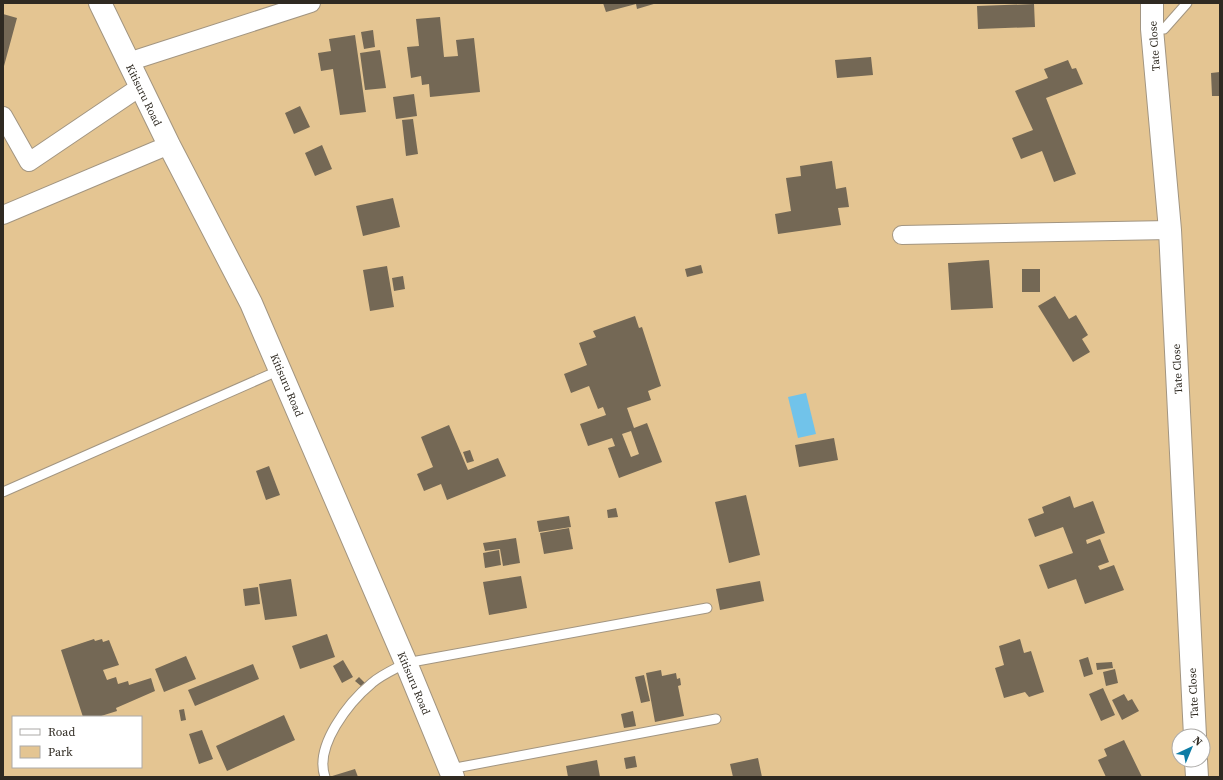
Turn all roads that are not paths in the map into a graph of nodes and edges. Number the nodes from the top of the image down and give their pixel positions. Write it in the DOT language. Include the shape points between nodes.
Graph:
graph roads {
  1 [pos="100,3"];
  2 [pos="311,3"];
  3 [pos="1152,3"];
  4 [pos="1187,3"];
  5 [pos="1152,29"];
  6 [pos="128,62"];
  7 [pos="140,86"];
  8 [pos="3,116"];
  9 [pos="169,145"];
  10 [pos="3,215"];
  11 [pos="1170,230"];
  12 [pos="902,234"];
  13 [pos="280,370"];
  14 [pos="3,492"];
  15 [pos="707,608"];
  16 [pos="406,663"];
  17 [pos="716,719"];
  18 [pos="1195,728"];
  19 [pos="452,773"];
  20 [pos="325,777"];
  1 -- 6 [label="street, Kitisuru Road"];
  2 -- 6 [label="street"];
  3 -- 5 [label="street, Tate Close"];
  4 -- 5 [label="lane" via="1164,29"];
  5 -- 11 [label="street, Tate Close"];
  6 -- 7 [label="street, Kitisuru Road"];
  7 -- 8 [label="street" via="29,162"];
  7 -- 9 [label="street, Kitisuru Road"];
  9 -- 10 [label="street"];
  9 -- 13 [label="street, Kitisuru Road" via="251,303"];
  11 -- 12 [label="street"];
  11 -- 18 [label="street, Tate Close"];
  13 -- 14 [label="lane"];
  13 -- 16 [label="street, Kitisuru Road"];
  15 -- 16 [label="lane"];
  16 -- 19 [label="street, Kitisuru Road"];
  16 -- 20 [label="lane" via="372,682 340,720 326,744 322,770"];
  17 -- 19 [label="lane"];
}
